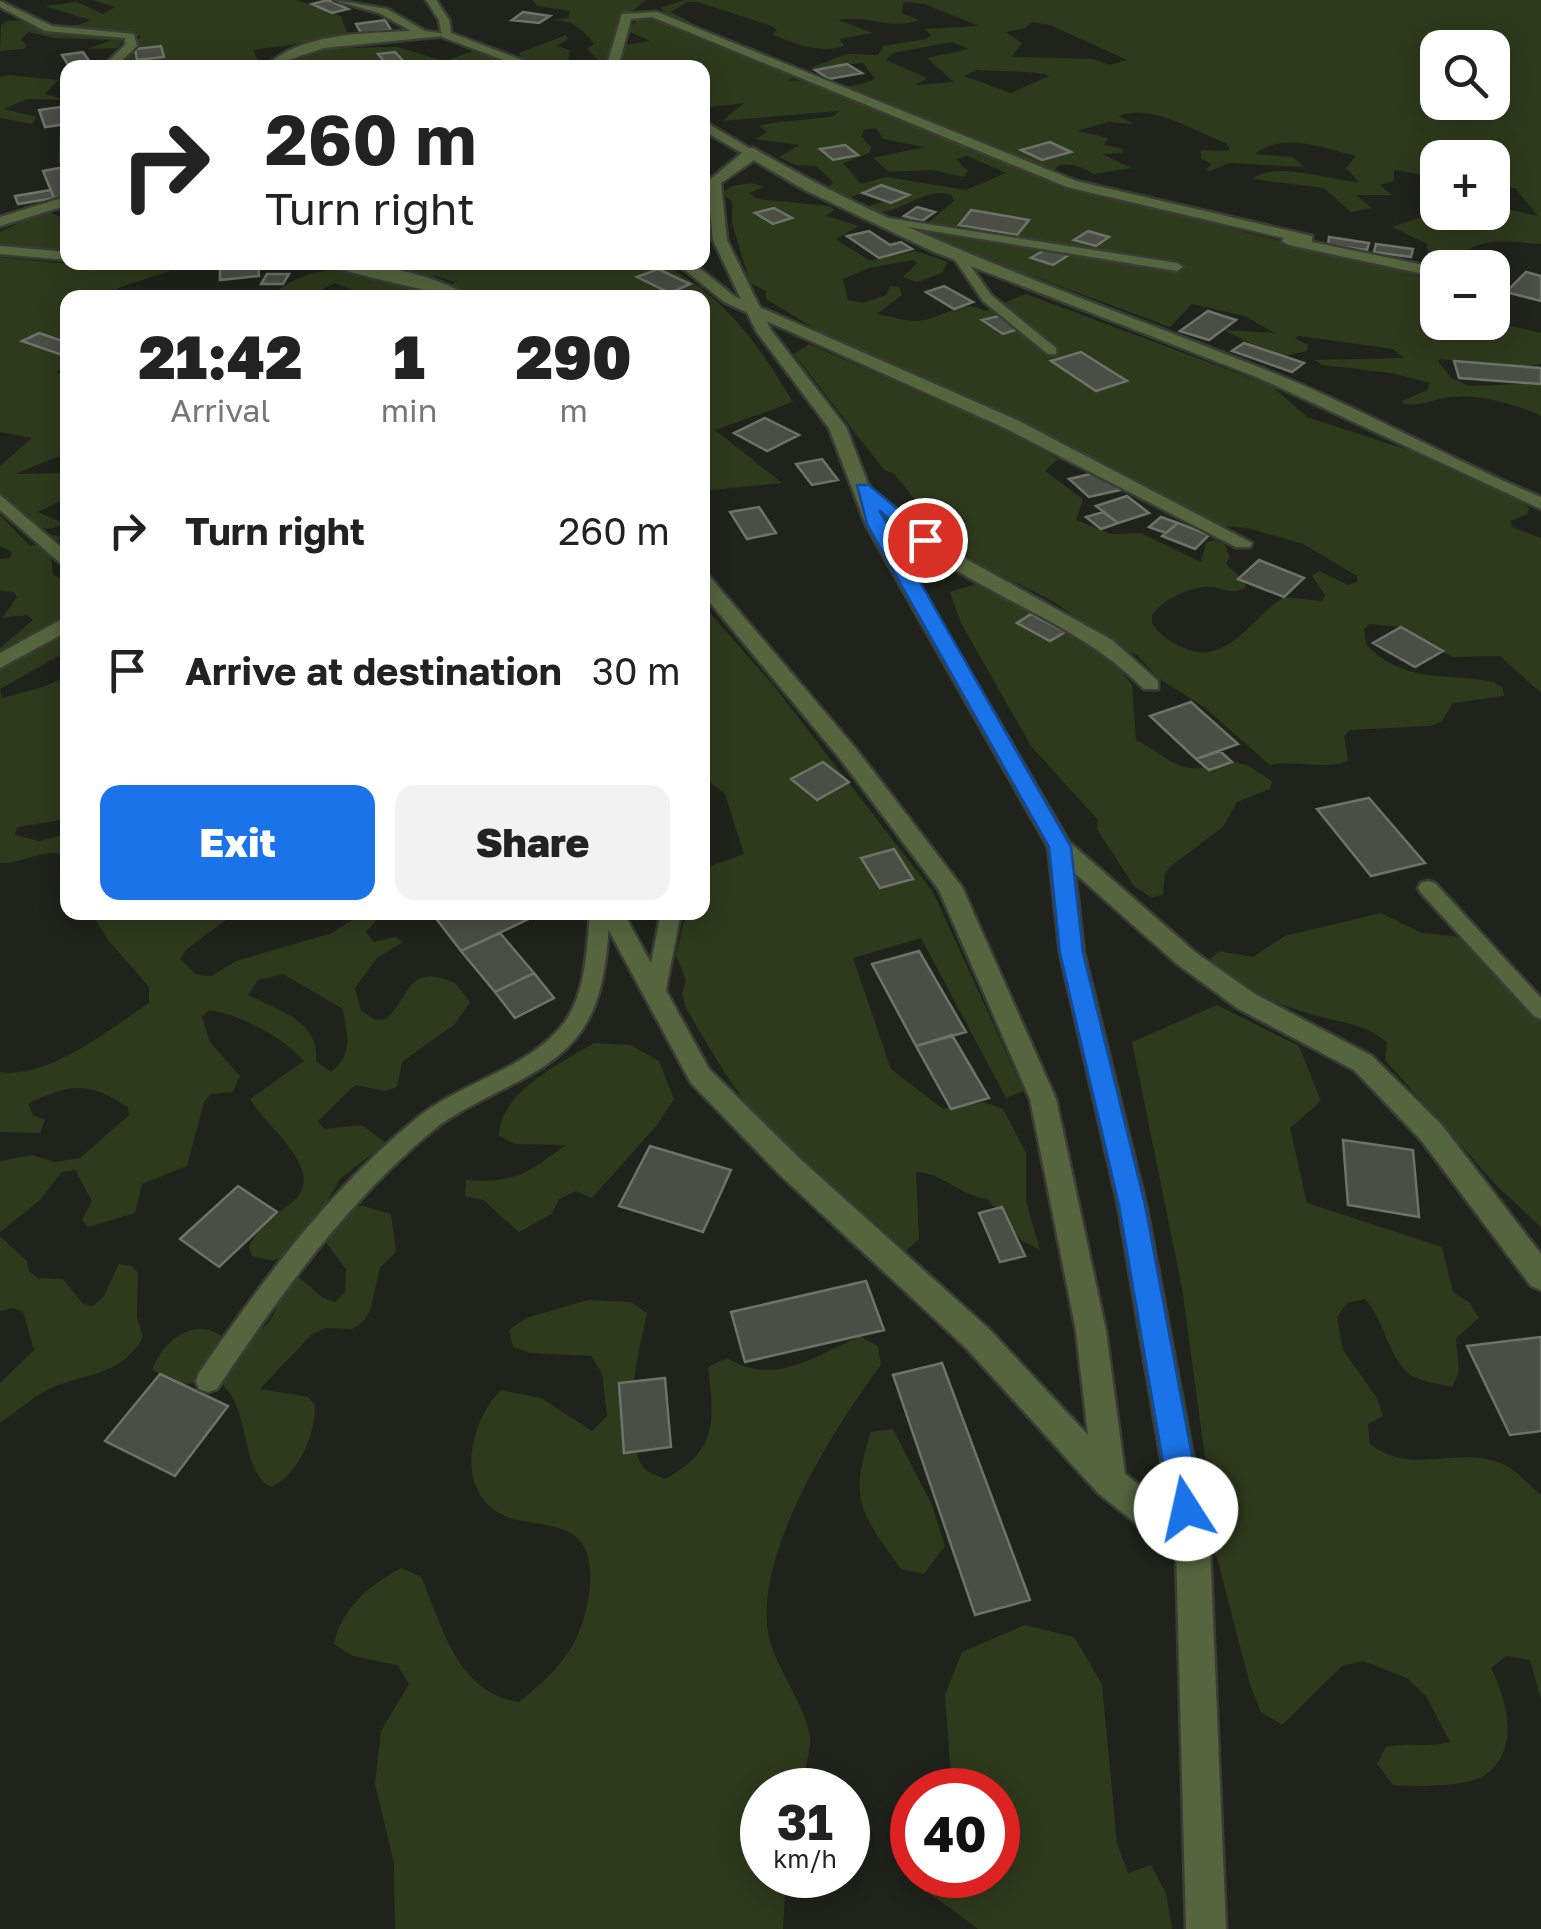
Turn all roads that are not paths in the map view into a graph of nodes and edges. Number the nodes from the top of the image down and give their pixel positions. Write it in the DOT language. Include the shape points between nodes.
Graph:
graph roads {
  1 [pos="340,0"];
  2 [pos="430,0"];
  3 [pos="0,4"];
  4 [pos="420,32"];
  5 [pos="446,35"];
  6 [pos="116,60"];
  7 [pos="280,60"];
  8 [pos="515,60"];
  9 [pos="614,60"];
  10 [pos="710,129"];
  11 [pos="748,152"];
  12 [pos="60,203"];
  13 [pos="864,217"];
  14 [pos="1217,220"];
  15 [pos="0,222"];
  16 [pos="1307,239"];
  17 [pos="0,250"];
  18 [pos="60,255"];
  19 [pos="961,260"];
  20 [pos="1177,267"];
  21 [pos="366,270"];
  22 [pos="692,270"];
  23 [pos="1420,270"];
  24 [pos="446,290"];
  25 [pos="755,308"];
  26 [pos="1052,351"];
  27 [pos="863,488"];
  28 [pos="0,500"];
  29 [pos="1541,504"];
  30 [pos="1243,543"];
  31 [pos="60,556"];
  32 [pos="710,590"];
  33 [pos="60,627"];
  34 [pos="0,662"];
  35 [pos="1151,685"];
  36 [pos="1060,847"];
  37 [pos="1428,888"];
  38 [pos="599,920"];
  39 [pos="617,920"];
  40 [pos="669,920"];
  41 [pos="655,994"];
  42 [pos="1541,1011"];
  43 [pos="1541,1277"];
  44 [pos="208,1380"];
  45 [pos="1110,1482"];
  46 [pos="1193,1547"];
  47 [pos="1206,1929"];
  1 -- 4 [label="street" via="382,11"];
  2 -- 5 [label="street"];
  3 -- 6 [label="street" via="62,32 130,36 131,46"];
  4 -- 5 [label="street"];
  4 -- 7 [label="street" via="296,48"];
  5 -- 8 [label="street"];
  9 -- 14 [label="street" via="626,16 653,14 1034,170"];
  10 -- 11 [label="street"];
  11 -- 13 [label="street"];
  11 -- 25 [label="street" via="718,175 712,196 720,240"];
  12 -- 15 [label="street"];
  13 -- 19 [label="street"];
  13 -- 20 [label="lane"];
  14 -- 16 [label="street"];
  14 -- 23 [label="street"];
  17 -- 18 [label="street"];
  19 -- 26 [label="lane" via="1002,314"];
  19 -- 29 [label="street" via="1266,376"];
  21 -- 24 [label="street"];
  22 -- 25 [label="street" via="729,299"];
  25 -- 27 [label="street" via="764,331 836,428"];
  25 -- 30 [label="street" via="1013,426"];
  27 -- 35 [label="street" via="941,553 1092,636 1134,664"];
  27 -- 36 [label="street" via="876,524"];
  28 -- 31 [label="street"];
  32 -- 45 [label="street" via="849,755 958,905 1043,1099 1091,1331"];
  33 -- 34 [label="street"];
  36 -- 43 [label="street" via="1186,958 1246,1001 1363,1062 1431,1132"];
  36 -- 46 [label="street" via="1072,953 1132,1205"];
  37 -- 42 [label="lane"];
  38 -- 44 [label="lane" via="595,972 568,1034 427,1122 360,1185 266,1294"];
  39 -- 41 [label="street"];
  40 -- 41 [label="lane"];
  41 -- 45 [label="street" via="700,1076 978,1339"];
  45 -- 46 [label="street"];
  46 -- 47 [label="street"];
}
